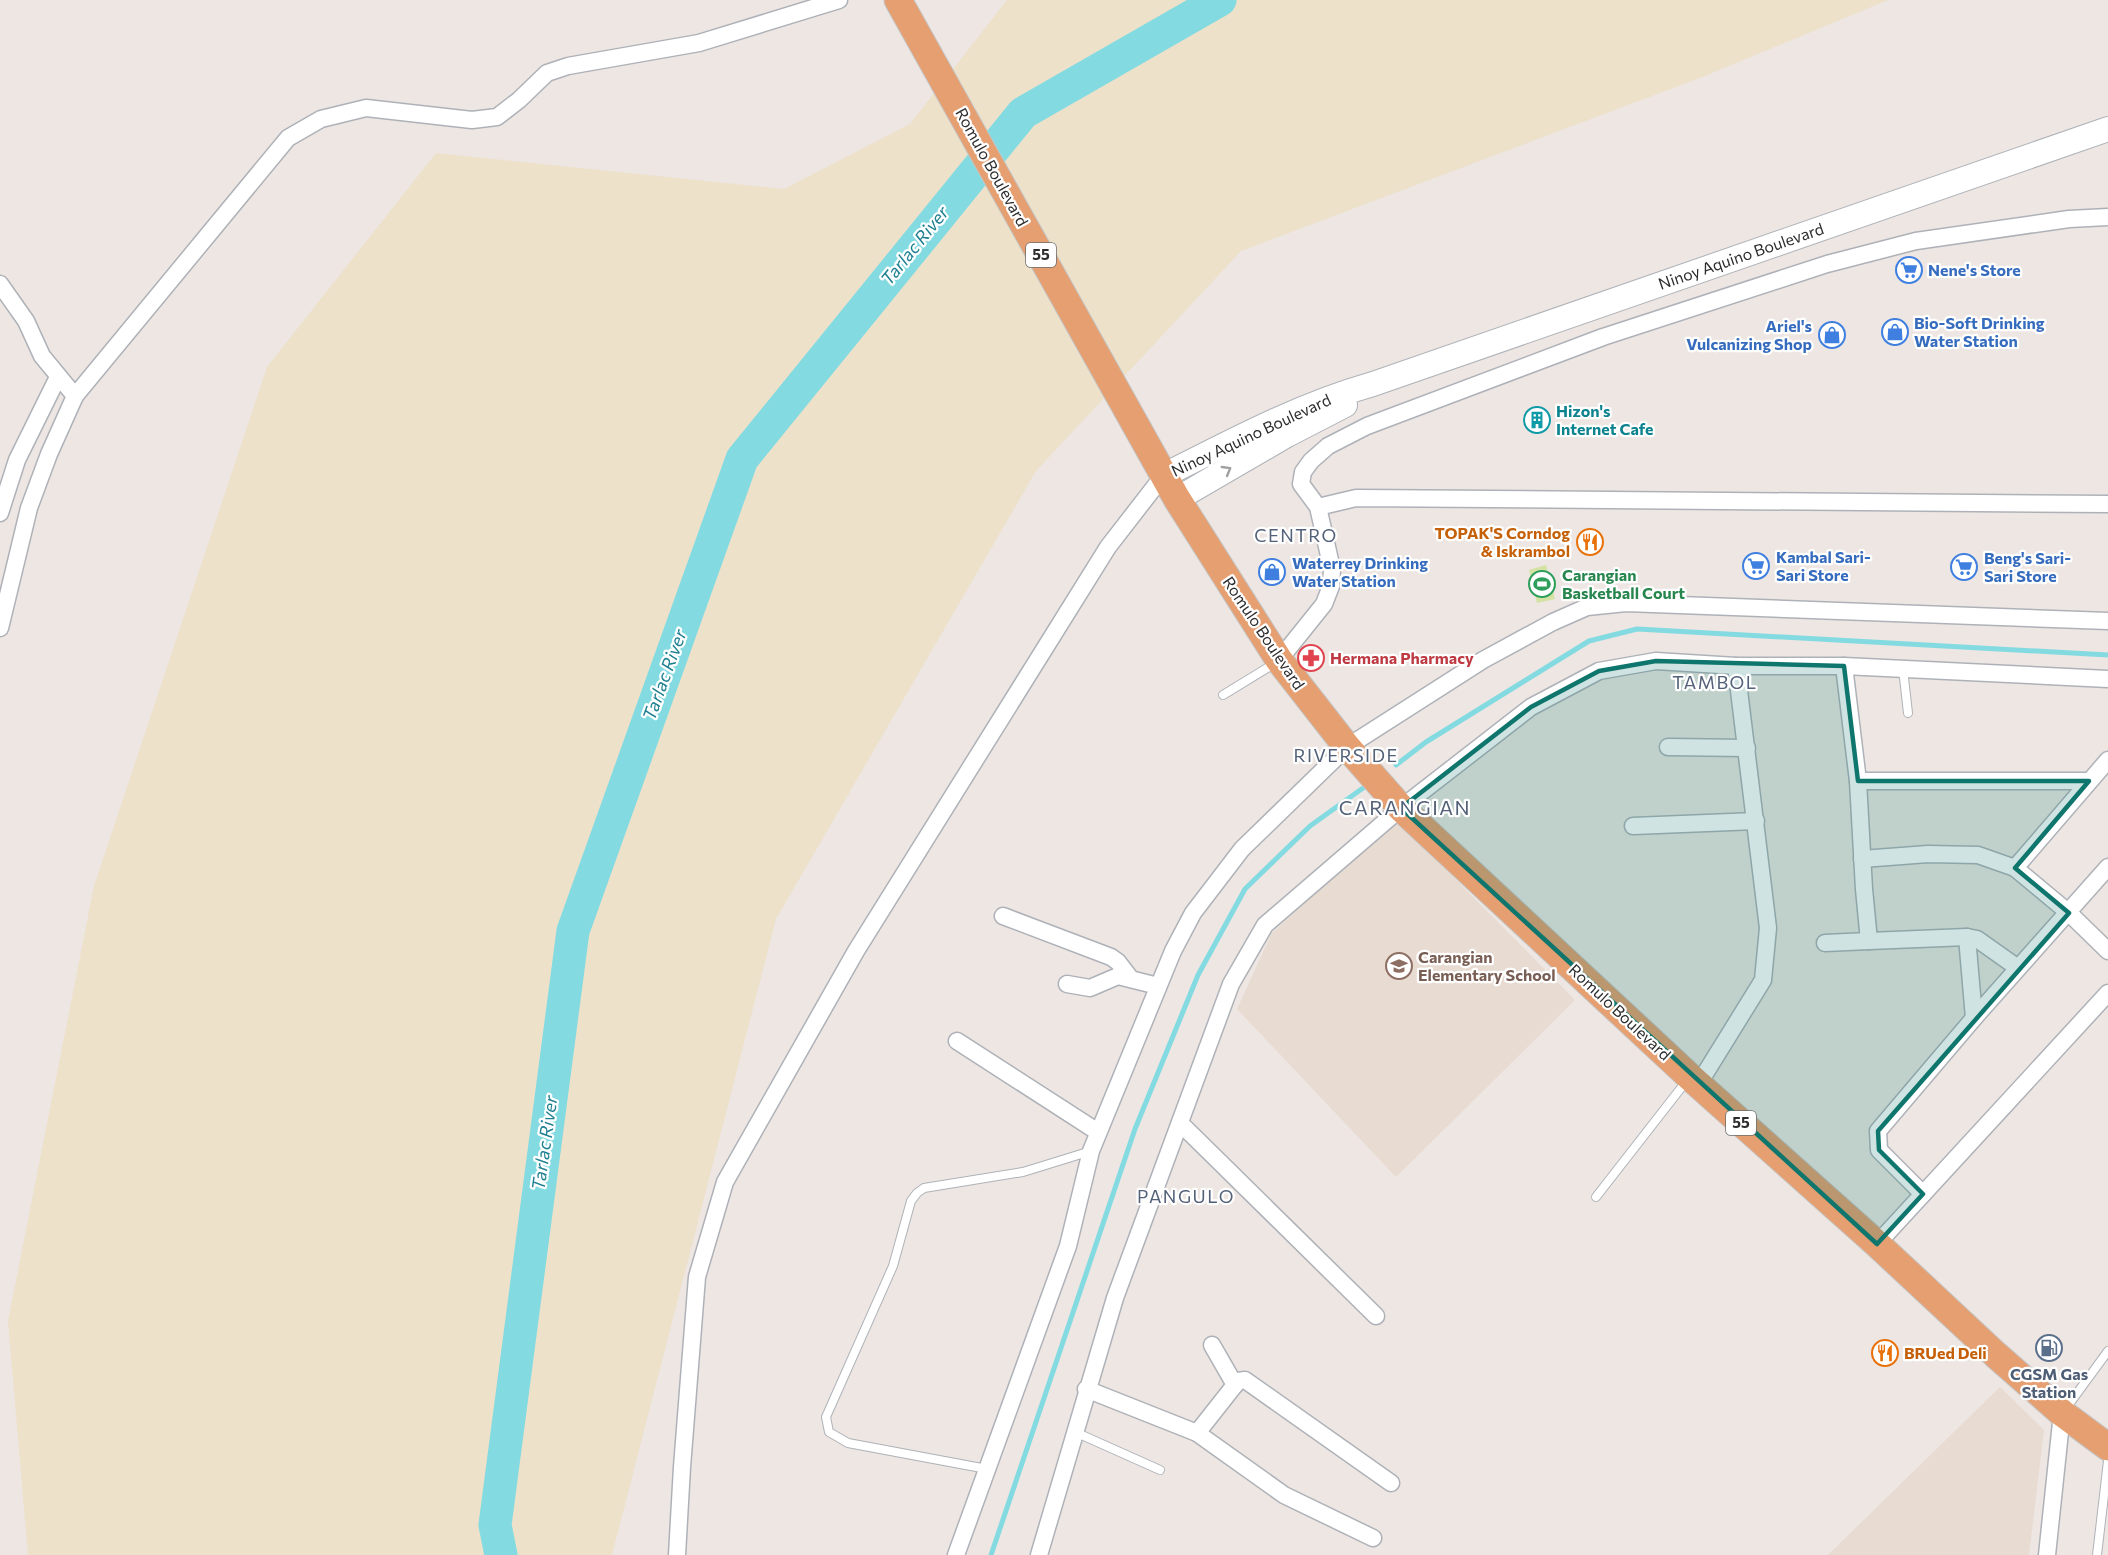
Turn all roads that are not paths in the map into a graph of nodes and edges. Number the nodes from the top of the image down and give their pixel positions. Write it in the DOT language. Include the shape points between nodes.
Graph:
graph roads {
  1 [pos="839,0"];
  2 [pos="898,0"];
  3 [pos="2108,129"];
  4 [pos="2108,217"];
  5 [pos="0,284"];
  6 [pos="58,378"];
  7 [pos="1373,384"];
  8 [pos="75,396"];
  9 [pos="1158,467"];
  10 [pos="1177,499"];
  11 [pos="2108,504"];
  12 [pos="1318,507"];
  13 [pos="0,513"];
  14 [pos="2108,621"];
  15 [pos="0,628"];
  16 [pos="1279,660"];
  17 [pos="1736,666"];
  18 [pos="1844,666"];
  19 [pos="1904,669"];
  20 [pos="2108,679"];
  21 [pos="1223,695"];
  22 [pos="1908,713"];
  23 [pos="1347,747"];
  24 [pos="1668,747"];
  25 [pos="1747,748"];
  26 [pos="2108,760"];
  27 [pos="2089,781"];
  28 [pos="1858,782"];
  29 [pos="1401,808"];
  30 [pos="1756,821"];
  31 [pos="1634,826"];
  32 [pos="1862,858"];
  33 [pos="2015,867"];
  34 [pos="2108,867"];
  35 [pos="2069,913"];
  36 [pos="1003,916"];
  37 [pos="1967,937"];
  38 [pos="1869,941"];
  39 [pos="1825,943"];
  40 [pos="2108,951"];
  41 [pos="2018,968"];
  42 [pos="1131,979"];
  43 [pos="1067,984"];
  44 [pos="1158,986"];
  45 [pos="2108,993"];
  46 [pos="1974,1018"];
  47 [pos="957,1041"];
  48 [pos="1694,1081"];
  49 [pos="1180,1123"];
  50 [pos="1098,1132"];
  51 [pos="1091,1151"];
  52 [pos="1923,1194"];
  53 [pos="1596,1197"];
  54 [pos="1877,1244"];
  55 [pos="1376,1316"];
  56 [pos="1212,1345"];
  57 [pos="2108,1351"];
  58 [pos="1235,1385"];
  59 [pos="1086,1389"];
  60 [pos="2062,1413"];
  61 [pos="1074,1432"];
  62 [pos="1197,1433"];
  63 [pos="2108,1447"];
  64 [pos="2108,1461"];
  65 [pos="987,1469"];
  66 [pos="1160,1470"];
  67 [pos="1391,1484"];
  68 [pos="1372,1538"];
  69 [pos="677,1555"];
  70 [pos="956,1555"];
  71 [pos="1039,1555"];
  72 [pos="2047,1555"];
  73 [pos="2097,1555"];
  1 -- 8 [label="street" via="699,43 547,73 497,117 472,120 366,108 321,119 288,138"];
  2 -- 9 [label="highway, Romulo Boulevard / 55"];
  3 -- 7 [label="main road, Ninoy Aquino Boulevard"];
  4 -- 12 [label="street" via="1916,241 1827,264 1571,349 1367,426 1328,446 1303,472 1301,484"];
  5 -- 6 [label="street"];
  6 -- 8 [label="street"];
  6 -- 13 [label="street" via="17,460"];
  7 -- 9 [label="main road, Ninoy Aquino Boulevard" via="1297,410"];
  10 -- 7 [label="main road, Ninoy Aquino Boulevard, one-way" via="1353,402"];
  8 -- 15 [label="street" via="29,508"];
  9 -- 10 [label="highway, Romulo Boulevard / 55"];
  9 -- 69 [label="street" via="856,951 725,1182 697,1277"];
  10 -- 16 [label="highway, Romulo Boulevard / 55"];
  11 -- 12 [label="street" via="1356,498"];
  12 -- 16 [label="street" via="1332,568 1330,586 1324,604"];
  14 -- 23 [label="street" via="1626,603 1587,607 1483,660"];
  16 -- 21 [label="lane"];
  16 -- 23 [label="highway, Romulo Boulevard / 55"];
  17 -- 18 [label="street"];
  17 -- 25 [label="street"];
  17 -- 29 [label="street" via="1656,661 1599,671 1531,707"];
  18 -- 19 [label="street"];
  18 -- 28 [label="street"];
  19 -- 20 [label="street"];
  19 -- 22 [label="lane"];
  23 -- 29 [label="highway, Romulo Boulevard / 55"];
  23 -- 44 [label="street" via="1242,849 1193,913"];
  24 -- 25 [label="street"];
  25 -- 30 [label="street"];
  26 -- 27 [label="street"];
  27 -- 28 [label="street"];
  27 -- 33 [label="street"];
  28 -- 32 [label="street"];
  29 -- 48 [label="highway, Romulo Boulevard / 55"];
  29 -- 49 [label="street" via="1265,925 1231,984"];
  30 -- 31 [label="street"];
  30 -- 48 [label="street" via="1768,928 1763,980"];
  32 -- 33 [label="street" via="1978,855"];
  32 -- 38 [label="street"];
  33 -- 35 [label="street"];
  34 -- 35 [label="street"];
  35 -- 40 [label="street"];
  35 -- 41 [label="street"];
  36 -- 42 [label="street" via="1111,957"];
  37 -- 38 [label="street"];
  37 -- 41 [label="street" via="1977,939"];
  37 -- 46 [label="street"];
  38 -- 39 [label="street"];
  41 -- 46 [label="street"];
  42 -- 43 [label="street" via="1114,976 1084,988"];
  42 -- 44 [label="street"];
  44 -- 50 [label="street"];
  45 -- 52 [label="street"];
  46 -- 52 [label="street" via="1878,1131 1879,1150"];
  47 -- 50 [label="street"];
  48 -- 53 [label="lane"];
  48 -- 54 [label="highway, Romulo Boulevard / 55"];
  49 -- 55 [label="street"];
  49 -- 59 [label="street"];
  50 -- 51 [label="street"];
  51 -- 65 [label="street" via="1068,1246"];
  51 -- 65 [label="lane" via="1023,1172 924,1188 917,1193 911,1201 893,1266 826,1417 829,1432 848,1443"];
  52 -- 54 [label="street"];
  54 -- 60 [label="highway, Romulo Boulevard / 55"];
  56 -- 58 [label="street"];
  57 -- 60 [label="lane"];
  58 -- 62 [label="street"];
  58 -- 67 [label="street" via="1245,1380"];
  59 -- 61 [label="street"];
  59 -- 62 [label="street"];
  60 -- 63 [label="highway, Romulo Boulevard / 55"];
  60 -- 72 [label="street"];
  61 -- 66 [label="lane"];
  61 -- 71 [label="street"];
  62 -- 68 [label="street" via="1284,1495"];
  64 -- 73 [label="lane"];
  65 -- 70 [label="street"];
}
